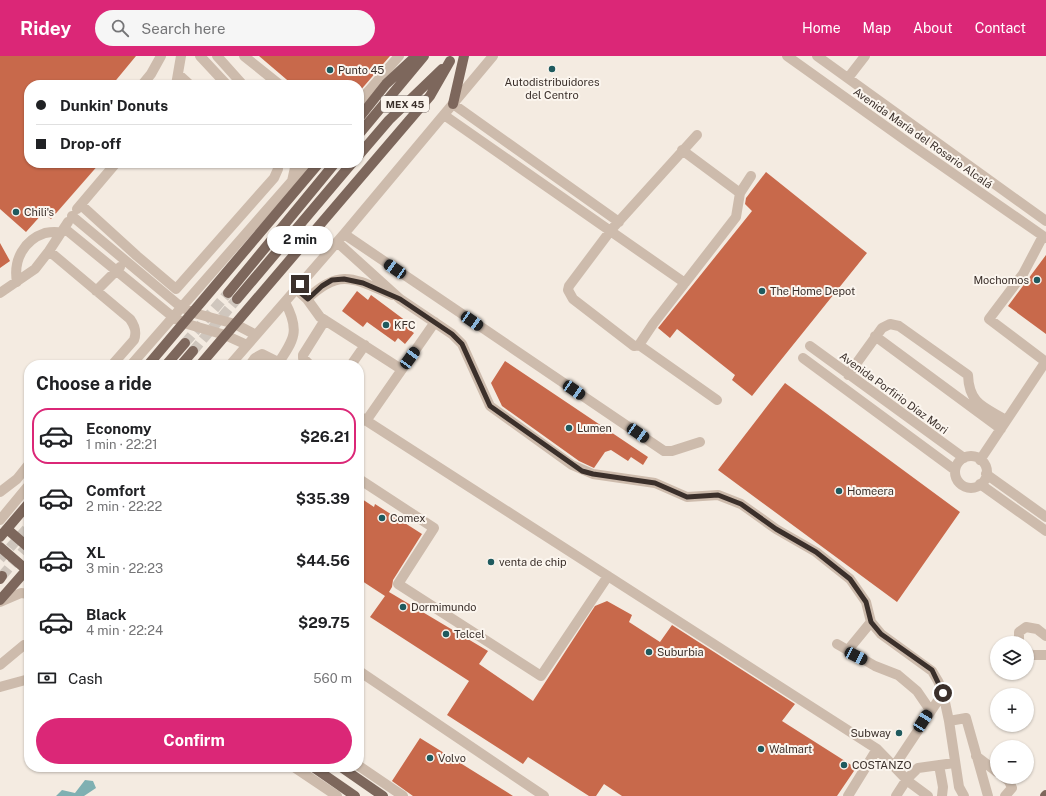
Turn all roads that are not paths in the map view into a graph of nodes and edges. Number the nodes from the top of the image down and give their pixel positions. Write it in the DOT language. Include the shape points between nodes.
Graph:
graph roads {
  1 [pos="161,56"];
  2 [pos="181,56"];
  3 [pos="200,56"];
  4 [pos="217,56"];
  5 [pos="244,56"];
  6 [pos="399,56"];
  7 [pos="416,56"];
  8 [pos="424,56"];
  9 [pos="464,56"];
  10 [pos="493,56"];
  11 [pos="787,56"];
  12 [pos="817,56"];
  13 [pos="865,56"];
  14 [pos="452,58"];
  15 [pos="178,74"];
  16 [pos="387,77"];
  17 [pos="848,78"];
  18 [pos="146,80"];
  19 [pos="177,80"];
  20 [pos="185,80"];
  21 [pos="222,80"];
  22 [pos="239,80"];
  23 [pos="274,80"];
  24 [pos="364,98"];
  25 [pos="453,104"];
  26 [pos="364,111"];
  27 [pos="444,115"];
  28 [pos="364,128"];
  29 [pos="918,129"];
  30 [pos="697,134"];
  31 [pos="909,143"];
  32 [pos="364,149"];
  33 [pos="682,150"];
  34 [pos="537,164"];
  35 [pos="112,168"];
  36 [pos="278,168"];
  37 [pos="295,168"];
  38 [pos="303,168"];
  39 [pos="315,168"];
  40 [pos="331,168"];
  41 [pos="348,168"];
  42 [pos="530,175"];
  43 [pos="751,176"];
  44 [pos="292,181"];
  45 [pos="740,193"];
  46 [pos="81,205"];
  47 [pos="72,216"];
  48 [pos="1046,221"];
  49 [pos="618,222"];
  50 [pos="611,230"];
  51 [pos="62,231"];
  52 [pos="1045,237"];
  53 [pos="340,238"];
  54 [pos="49,251"];
  55 [pos="137,256"];
  56 [pos="128,262"];
  57 [pos="115,270"];
  58 [pos="17,282"];
  59 [pos="685,283"];
  60 [pos="296,289"];
  61 [pos="96,290"];
  62 [pos="0,293"];
  63 [pos="228,293"];
  64 [pos="237,299"];
  65 [pos="308,299"];
  66 [pos="400,299"];
  67 [pos="285,302"];
  68 [pos="181,306"];
  69 [pos="194,313"];
  70 [pos="173,316"];
  71 [pos="325,320"];
  72 [pos="435,322"];
  73 [pos="184,323"];
  74 [pos="235,324"];
  75 [pos="225,334"];
  76 [pos="256,335"];
  77 [pos="876,336"];
  78 [pos="185,343"];
  79 [pos="247,344"];
  80 [pos="365,345"];
  81 [pos="639,345"];
  82 [pos="810,346"];
  83 [pos="192,351"];
  84 [pos="803,358"];
  85 [pos="116,360"];
  86 [pos="135,360"];
  87 [pos="152,360"];
  88 [pos="170,360"];
  89 [pos="185,360"];
  90 [pos="204,360"];
  91 [pos="234,360"];
  92 [pos="254,360"];
  93 [pos="273,360"];
  94 [pos="282,360"];
  95 [pos="305,360"];
  96 [pos="354,360"];
  97 [pos="1046,361"];
  98 [pos="401,370"];
  99 [pos="848,375"];
  100 [pos="717,400"];
  101 [pos="364,416"];
  102 [pos="364,419"];
  103 [pos="1003,424"];
  104 [pos="700,442"];
  105 [pos="964,458"];
  106 [pos="980,460"];
  107 [pos="24,470"];
  108 [pos="955,470"];
  109 [pos="986,474"];
  110 [pos="364,482"];
  111 [pos="980,484"];
  112 [pos="0,492"];
  113 [pos="24,492"];
  114 [pos="24,507"];
  115 [pos="1046,517"];
  116 [pos="0,520"];
  117 [pos="3,526"];
  118 [pos="1046,531"];
  119 [pos="0,537"];
  120 [pos="24,544"];
  121 [pos="0,547"];
  122 [pos="24,567"];
  123 [pos="24,574"];
  124 [pos="608,576"];
  125 [pos="24,593"];
  126 [pos="0,601"];
  127 [pos="871,622"];
  128 [pos="1019,636"];
  129 [pos="1046,636"];
  130 [pos="837,644"];
  131 [pos="24,645"];
  132 [pos="848,650"];
  133 [pos="1034,655"];
  134 [pos="1046,655"];
  135 [pos="0,665"];
  136 [pos="364,674"];
  137 [pos="24,680"];
  138 [pos="0,687"];
  139 [pos="943,693"];
  140 [pos="930,710"];
  141 [pos="949,721"];
  142 [pos="876,749"];
  143 [pos="976,756"];
  144 [pos="954,763"];
  145 [pos="894,765"];
  146 [pos="939,765"];
  147 [pos="990,767"];
  148 [pos="364,769"];
  149 [pos="301,772"];
  150 [pos="320,772"];
  151 [pos="348,772"];
  152 [pos="907,779"];
  153 [pos="1010,784"];
  154 [pos="923,795"];
  155 [pos="337,796"];
  156 [pos="355,796"];
  157 [pos="383,796"];
  158 [pos="403,796"];
  159 [pos="544,796"];
  160 [pos="848,796"];
  161 [pos="896,796"];
  162 [pos="942,796"];
  163 [pos="964,796"];
  164 [pos="988,796"];
  165 [pos="1006,796"];
  1 -- 18 [label="street"];
  2 -- 15 [label="street"];
  3 -- 21 [label="street"];
  4 -- 22 [label="street"];
  5 -- 23 [label="street"];
  6 -- 16 [label="street"];
  7 -- 16 [label="main road"];
  8 -- 28 [label="main road, MEX 45"];
  9 -- 25 [label="main road"];
  10 -- 25 [label="street"];
  11 -- 31 [label="street, Avenida María del Rosario Alcalá"];
  12 -- 17 [label="street, Avenida María del Rosario Alcalá"];
  13 -- 17 [label="street"];
  14 -- 32 [label="main road, MEX 45" via="389,120"];
  14 -- 74 [label="main road" via="430,96"];
  15 -- 19 [label="street"];
  15 -- 20 [label="street"];
  16 -- 24 [label="street"];
  16 -- 26 [label="main road"];
  17 -- 29 [label="street, Avenida María del Rosario Alcalá"];
  25 -- 27 [label="street"];
  25 -- 34 [label="street"];
  27 -- 42 [label="street"];
  27 -- 53 [label="street"];
  29 -- 31 [label="street"];
  29 -- 48 [label="street, Avenida María del Rosario Alcalá"];
  30 -- 33 [label="street"];
  31 -- 52 [label="street, Avenida María del Rosario Alcalá"];
  33 -- 45 [label="street"];
  33 -- 49 [label="street"];
  34 -- 42 [label="street"];
  34 -- 49 [label="street"];
  35 -- 46 [label="street"];
  36 -- 55 [label="street" via="274,178 176,289"];
  37 -- 44 [label="street"];
  38 -- 44 [label="street"];
  39 -- 69 [label="main road"];
  40 -- 63 [label="main road"];
  41 -- 64 [label="main road"];
  42 -- 50 [label="street"];
  43 -- 45 [label="street"];
  44 -- 68 [label="street"];
  45 -- 59 [label="street" via="736,217"];
  46 -- 47 [label="street"];
  46 -- 55 [label="street"];
  47 -- 51 [label="street"];
  47 -- 56 [label="street"];
  49 -- 50 [label="street"];
  50 -- 59 [label="street"];
  50 -- 81 [label="street" via="568,290 573,299 634,346"];
  51 -- 54 [label="street"];
  51 -- 57 [label="street"];
  51 -- 58 [label="street" via="40,235 26,246 17,263"];
  52 -- 97 [label="street" via="1023,274 989,319"];
  53 -- 60 [label="street"];
  53 -- 66 [label="street"];
  53 -- 104 [label="street" via="664,451"];
  54 -- 58 [label="street" via="35,269"];
  54 -- 61 [label="street"];
  55 -- 56 [label="street"];
  56 -- 57 [label="street"];
  56 -- 68 [label="street"];
  57 -- 61 [label="street"];
  57 -- 70 [label="street"];
  58 -- 62 [label="street"];
  59 -- 81 [label="street"];
  60 -- 65 [label="street"];
  60 -- 67 [label="street"];
  61 -- 85 [label="street" via="130,319 136,329 134,340"];
  65 -- 66 [label="street" via="332,280 344,279 363,283"];
  65 -- 71 [label="street" via="315,311"];
  66 -- 72 [label="street"];
  67 -- 76 [label="street"];
  67 -- 94 [label="street" via="293,317 295,336"];
  68 -- 69 [label="street"];
  68 -- 70 [label="street"];
  69 -- 73 [label="main road"];
  69 -- 74 [label="street"];
  70 -- 73 [label="street"];
  70 -- 86 [label="street"];
  71 -- 80 [label="street"];
  71 -- 95 [label="street" via="303,355"];
  72 -- 98 [label="street"];
  72 -- 127 [label="street" via="462,344 490,406 572,465 593,474 655,483 687,497 718,495 741,504 776,529 816,552 850,579 866,602"];
  73 -- 75 [label="street"];
  73 -- 87 [label="main road"];
  74 -- 75 [label="main road"];
  74 -- 76 [label="street"];
  75 -- 79 [label="street"];
  75 -- 90 [label="main road"];
  76 -- 79 [label="street"];
  77 -- 99 [label="street"];
  77 -- 103 [label="street"];
  77 -- 103 [label="street" via="882,328 890,324 899,326 968,375 972,396"];
  78 -- 88 [label="main road"];
  79 -- 91 [label="street"];
  80 -- 96 [label="street"];
  80 -- 98 [label="street"];
  81 -- 100 [label="street"];
  82 -- 99 [label="street, Avenida Porfirio Díaz Mori"];
  83 -- 89 [label="main road"];
  84 -- 108 [label="street"];
  92 -- 93 [label="street" via="262,354"];
  97 -- 103 [label="street"];
  98 -- 101 [label="street"];
  99 -- 105 [label="street, Avenida Porfirio Díaz Mori"];
  102 -- 124 [label="street"];
  103 -- 106 [label="street"];
  105 -- 106 [label="street, Avenida Porfirio Díaz Mori" via="972,456"];
  105 -- 108 [label="street" via="956,465"];
  106 -- 109 [label="street" via="985,466"];
  107 -- 112 [label="street"];
  108 -- 111 [label="street" via="956,479 963,486 972,488"];
  109 -- 111 [label="street"];
  109 -- 115 [label="street"];
  110 -- 124 [label="street" via="434,528 398,584 541,676"];
  111 -- 118 [label="street"];
  113 -- 116 [label="street"];
  114 -- 117 [label="main road"];
  117 -- 119 [label="main road"];
  117 -- 120 [label="main road"];
  121 -- 122 [label="main road"];
  123 -- 126 [label="main road"];
  124 -- 142 [label="street"];
  125 -- 126 [label="street"];
  127 -- 132 [label="street"];
  127 -- 139 [label="street" via="881,634 932,670"];
  128 -- 129 [label="street" via="1019,632 1026,627 1037,629"];
  130 -- 132 [label="street"];
  131 -- 135 [label="street"];
  132 -- 140 [label="street" via="875,666 898,675 917,691"];
  133 -- 134 [label="street"];
  136 -- 159 [label="street"];
  137 -- 138 [label="street"];
  139 -- 140 [label="street"];
  139 -- 141 [label="street"];
  140 -- 145 [label="street"];
  141 -- 143 [label="street" via="966,718"];
  141 -- 144 [label="street"];
  142 -- 145 [label="street"];
  142 -- 160 [label="street"];
  143 -- 147 [label="street"];
  143 -- 164 [label="street"];
  144 -- 146 [label="street"];
  144 -- 163 [label="street" via="959,787"];
  145 -- 152 [label="street"];
  146 -- 152 [label="street" via="918,768"];
  146 -- 162 [label="street"];
  148 -- 158 [label="street"];
  149 -- 155 [label="street"];
  150 -- 156 [label="main road"];
  151 -- 157 [label="main road"];
  152 -- 154 [label="street"];
  152 -- 161 [label="street"];
  153 -- 165 [label="street" via="1012,788"];
}
